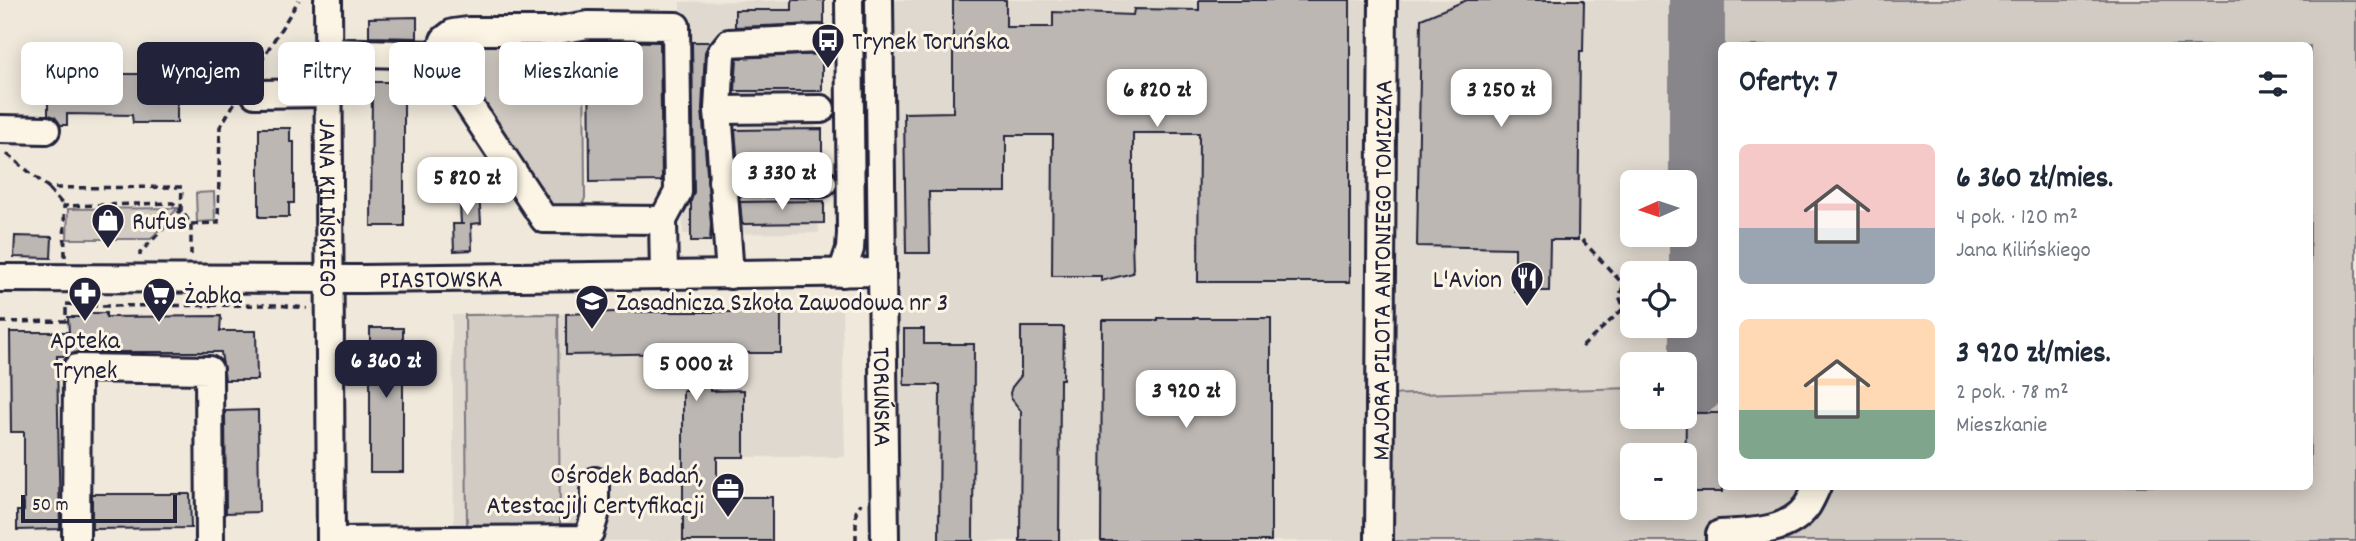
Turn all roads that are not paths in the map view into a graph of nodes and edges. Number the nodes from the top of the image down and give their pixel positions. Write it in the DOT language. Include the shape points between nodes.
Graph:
graph roads {
  1 [pos="328,0"];
  2 [pos="849,0"];
  3 [pos="879,0"];
  4 [pos="1383,0"];
  5 [pos="819,39"];
  6 [pos="328,42"];
  7 [pos="443,42"];
  8 [pos="328,105"];
  9 [pos="469,105"];
  10 [pos="821,109"];
  11 [pos="718,110"];
  12 [pos="0,129"];
  13 [pos="46,130"];
  14 [pos="722,181"];
  15 [pos="823,183"];
  16 [pos="663,220"];
  17 [pos="881,272"];
  18 [pos="842,273"];
  19 [pos="664,275"];
  20 [pos="730,275"];
  21 [pos="0,278"];
  22 [pos="329,278"];
  23 [pos="595,481"];
  24 [pos="1815,490"];
  25 [pos="76,541"];
  26 [pos="210,541"];
  27 [pos="331,541"];
  28 [pos="885,541"];
  29 [pos="1379,541"];
  30 [pos="1720,541"];
  1 -- 6 [label="street, JANA KILIŃSKIEGO"];
  2 -- 18 [label="street" via="851,233"];
  3 -- 17 [label="street, TORUŃSKA"];
  4 -- 29 [label="street, MAJORA PILOTA ANTONIEGO TOMICZKA"];
  5 -- 11 [label="street" via="729,43 721,53"];
  7 -- 16 [label="street" via="453,33 468,31 553,31 588,24 676,26 678,192"];
  8 -- 22 [label="street, JANA KILIŃSKIEGO"];
  9 -- 16 [label="street" via="544,219"];
  10 -- 11 [label="street"];
  11 -- 14 [label="street"];
  12 -- 13 [label="street"];
  14 -- 15 [label="street"];
  14 -- 20 [label="street"];
  16 -- 19 [label="street"];
  17 -- 18 [label="street, PIASTOWSKA"];
  17 -- 28 [label="street, TORUŃSKA"];
  18 -- 20 [label="street, PIASTOWSKA"];
  19 -- 20 [label="street, PIASTOWSKA"];
  19 -- 22 [label="street, PIASTOWSKA"];
  21 -- 22 [label="street, PIASTOWSKA"];
  22 -- 27 [label="street, JANA KILIŃSKIEGO"];
  23 -- 27 [label="street" via="594,524 585,538"];
  24 -- 30 [label="street" via="1806,508 1790,523 1762,531 1720,534"];
  25 -- 26 [label="street" via="77,368 209,370"];
}
